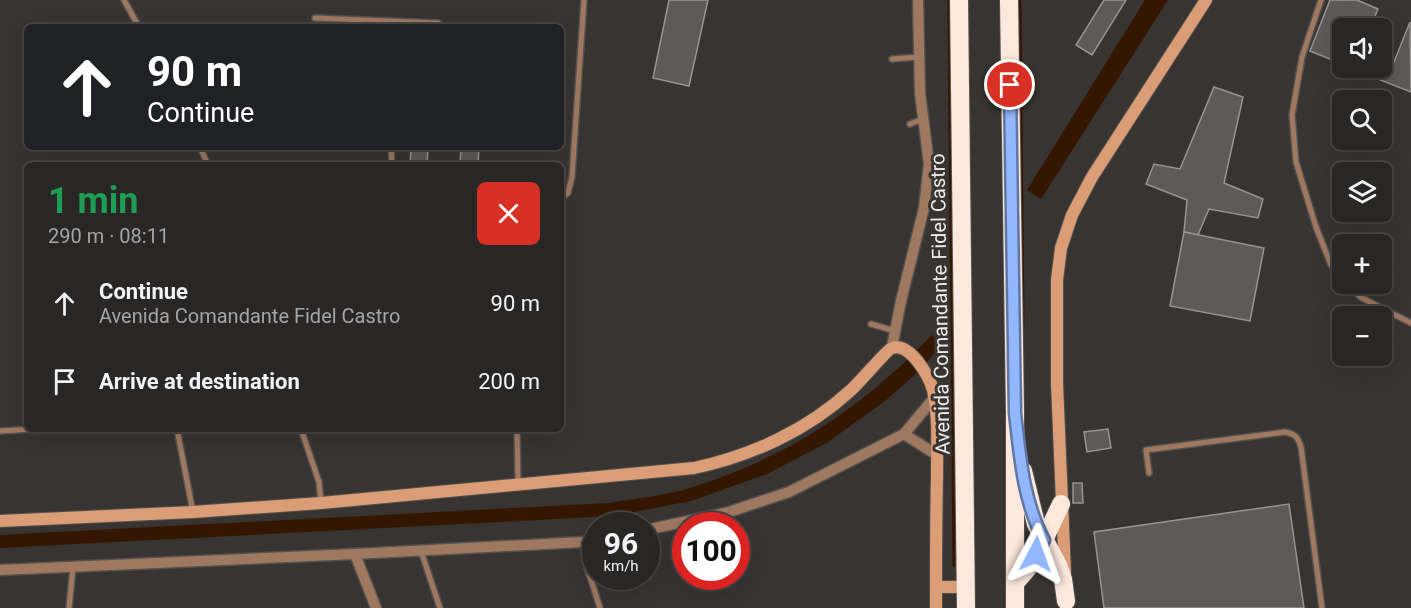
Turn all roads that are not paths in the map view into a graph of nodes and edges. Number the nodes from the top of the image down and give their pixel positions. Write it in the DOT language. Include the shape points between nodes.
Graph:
graph roads {
  1 [pos="124,0"];
  2 [pos="584,0"];
  3 [pos="918,0"];
  4 [pos="959,0"];
  5 [pos="1009,0"];
  6 [pos="1206,0"];
  7 [pos="1321,0"];
  8 [pos="315,18"];
  9 [pos="438,22"];
  10 [pos="137,24"];
  11 [pos="382,24"];
  12 [pos="919,57"];
  13 [pos="892,59"];
  14 [pos="923,119"];
  15 [pos="910,124"];
  16 [pos="564,196"];
  17 [pos="1332,266"];
  18 [pos="1357,294"];
  19 [pos="1411,323"];
  20 [pos="871,324"];
  21 [pos="895,331"];
  22 [pos="892,347"];
  23 [pos="934,398"];
  24 [pos="1015,413"];
  25 [pos="24,430"];
  26 [pos="0,431"];
  27 [pos="178,432"];
  28 [pos="302,432"];
  29 [pos="517,432"];
  30 [pos="904,434"];
  31 [pos="937,455"];
  32 [pos="1149,473"];
  33 [pos="519,485"];
  34 [pos="321,503"];
  35 [pos="1061,504"];
  36 [pos="193,512"];
  37 [pos="0,521"];
  38 [pos="660,527"];
  39 [pos="1044,540"];
  40 [pos="582,542"];
  41 [pos="421,551"];
  42 [pos="355,554"];
  43 [pos="73,567"];
  44 [pos="1028,568"];
  45 [pos="0,570"];
  46 [pos="1063,579"];
  47 [pos="1015,583"];
  48 [pos="936,587"];
  49 [pos="966,587"];
  50 [pos="594,590"];
  51 [pos="1066,604"];
  52 [pos="69,608"];
  53 [pos="376,608"];
  54 [pos="440,608"];
  55 [pos="600,608"];
  56 [pos="936,608"];
  57 [pos="966,608"];
  58 [pos="1015,608"];
  59 [pos="1322,608"];
  1 -- 10 [label="lane"];
  2 -- 16 [label="lane" via="572,177"];
  3 -- 12 [label="street"];
  4 -- 49 [label="highway, Avenida Comandante Fidel Castro"];
  5 -- 24 [label="highway"];
  6 -- 35 [label="street" via="1092,177 1072,215 1061,248 1057,280"];
  7 -- 17 [label="lane" via="1302,57 1292,115 1296,162"];
  8 -- 11 [label="lane"];
  9 -- 11 [label="lane"];
  12 -- 13 [label="lane"];
  12 -- 14 [label="street"];
  14 -- 15 [label="lane"];
  14 -- 21 [label="street" via="929,164 924,208"];
  18 -- 19 [label="lane"];
  20 -- 21 [label="lane"];
  21 -- 22 [label="street"];
  22 -- 23 [label="street" via="906,350 925,370"];
  22 -- 33 [label="street" via="830,409 745,454 694,468"];
  23 -- 30 [label="street"];
  23 -- 31 [label="street"];
  24 -- 39 [label="highway" via="1030,507"];
  24 -- 47 [label="highway"];
  25 -- 26 [label="lane"];
  27 -- 36 [label="lane"];
  28 -- 34 [label="lane" via="319,482"];
  29 -- 33 [label="lane"];
  30 -- 31 [label="street"];
  30 -- 38 [label="street" via="789,492 729,512"];
  31 -- 48 [label="street"];
  32 -- 59 [label="lane" via="1146,450 1292,433 1301,447"];
  33 -- 34 [label="street"];
  34 -- 36 [label="street"];
  35 -- 39 [label="highway"];
  35 -- 51 [label="street"];
  36 -- 37 [label="street"];
  39 -- 44 [label="highway"];
  39 -- 46 [label="highway"];
  40 -- 41 [label="street"];
  41 -- 42 [label="street"];
  41 -- 54 [label="lane"];
  42 -- 43 [label="street"];
  42 -- 53 [label="street"];
  43 -- 45 [label="street"];
  43 -- 52 [label="lane"];
  44 -- 46 [label="highway" via="1049,564"];
  44 -- 47 [label="highway"];
  46 -- 51 [label="highway"];
  47 -- 58 [label="highway"];
  48 -- 49 [label="street"];
  48 -- 56 [label="street"];
  49 -- 57 [label="highway, Avenida Comandante Fidel Castro"];
  50 -- 55 [label="lane"];
}
